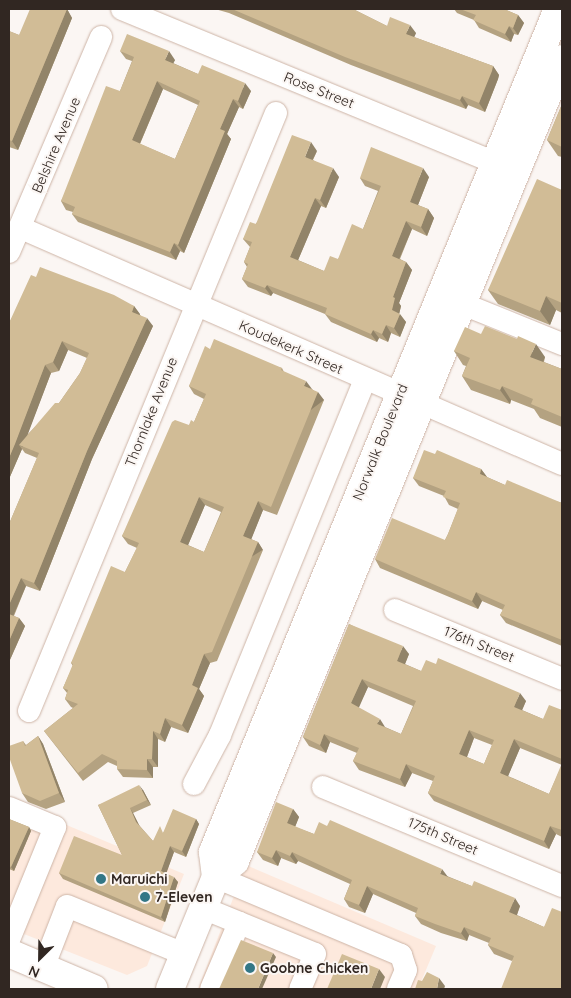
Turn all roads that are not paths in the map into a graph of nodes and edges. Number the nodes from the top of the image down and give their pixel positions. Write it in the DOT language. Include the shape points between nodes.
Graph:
graph roads {
  1 [pos="122,9"];
  2 [pos="558,9"];
  3 [pos="101,37"];
  4 [pos="562,59"];
  5 [pos="557,87"];
  6 [pos="276,113"];
  7 [pos="506,167"];
  8 [pos="21,228"];
  9 [pos="9,252"];
  10 [pos="195,304"];
  11 [pos="462,304"];
  12 [pos="560,337"];
  13 [pos="365,380"];
  14 [pos="411,400"];
  15 [pos="562,464"];
  16 [pos="395,610"];
  17 [pos="562,678"];
  18 [pos="29,711"];
  19 [pos="194,784"];
  20 [pos="323,787"];
  21 [pos="9,808"];
  22 [pos="216,877"];
  23 [pos="562,886"];
  24 [pos="16,904"];
  25 [pos="203,908"];
  26 [pos="239,923"];
  27 [pos="9,940"];
  28 [pos="9,953"];
  29 [pos="184,954"];
  30 [pos="43,968"];
  31 [pos="94,989"];
  32 [pos="170,989"];
  33 [pos="211,989"];
  34 [pos="300,989"];
  35 [pos="398,989"];
  1 -- 7 [label="street, Rose Street"];
  2 -- 7 [label="main road, Norwalk Boulevard"];
  3 -- 8 [label="street, Belshire Avenue"];
  4 -- 5 [label="main road, Norwalk Boulevard"];
  5 -- 7 [label="main road, Norwalk Boulevard"];
  6 -- 10 [label="street, Thornlake Avenue"];
  7 -- 11 [label="main road, Norwalk Boulevard"];
  7 -- 14 [label="main road, Norwalk Boulevard"];
  8 -- 9 [label="street, Belshire Avenue"];
  8 -- 10 [label="street, Koudekerk Street"];
  10 -- 13 [label="street, Koudekerk Street"];
  10 -- 18 [label="street, Thornlake Avenue"];
  11 -- 12 [label="street"];
  11 -- 14 [label="main road, Norwalk Boulevard"];
  13 -- 14 [label="street, Koudekerk Street"];
  13 -- 19 [label="street" via="220,735"];
  14 -- 15 [label="street, Koudekerk Street"];
  14 -- 22 [label="main road, Norwalk Boulevard" via="235,861"];
  16 -- 17 [label="street, 176th Street"];
  20 -- 23 [label="street, 175th Street"];
  21 -- 24 [label="street" via="55,827"];
  22 -- 25 [label="main road, Norwalk Boulevard"];
  22 -- 35 [label="street" via="401,955 406,970"];
  24 -- 27 [label="street"];
  25 -- 26 [label="street"];
  25 -- 29 [label="main road, Norwalk Boulevard"];
  26 -- 33 [label="street"];
  26 -- 34 [label="street" via="315,954"];
  28 -- 30 [label="main road"];
  29 -- 30 [label="street" via="67,906"];
  29 -- 32 [label="main road, Norwalk Boulevard"];
  30 -- 31 [label="main road"];
}
